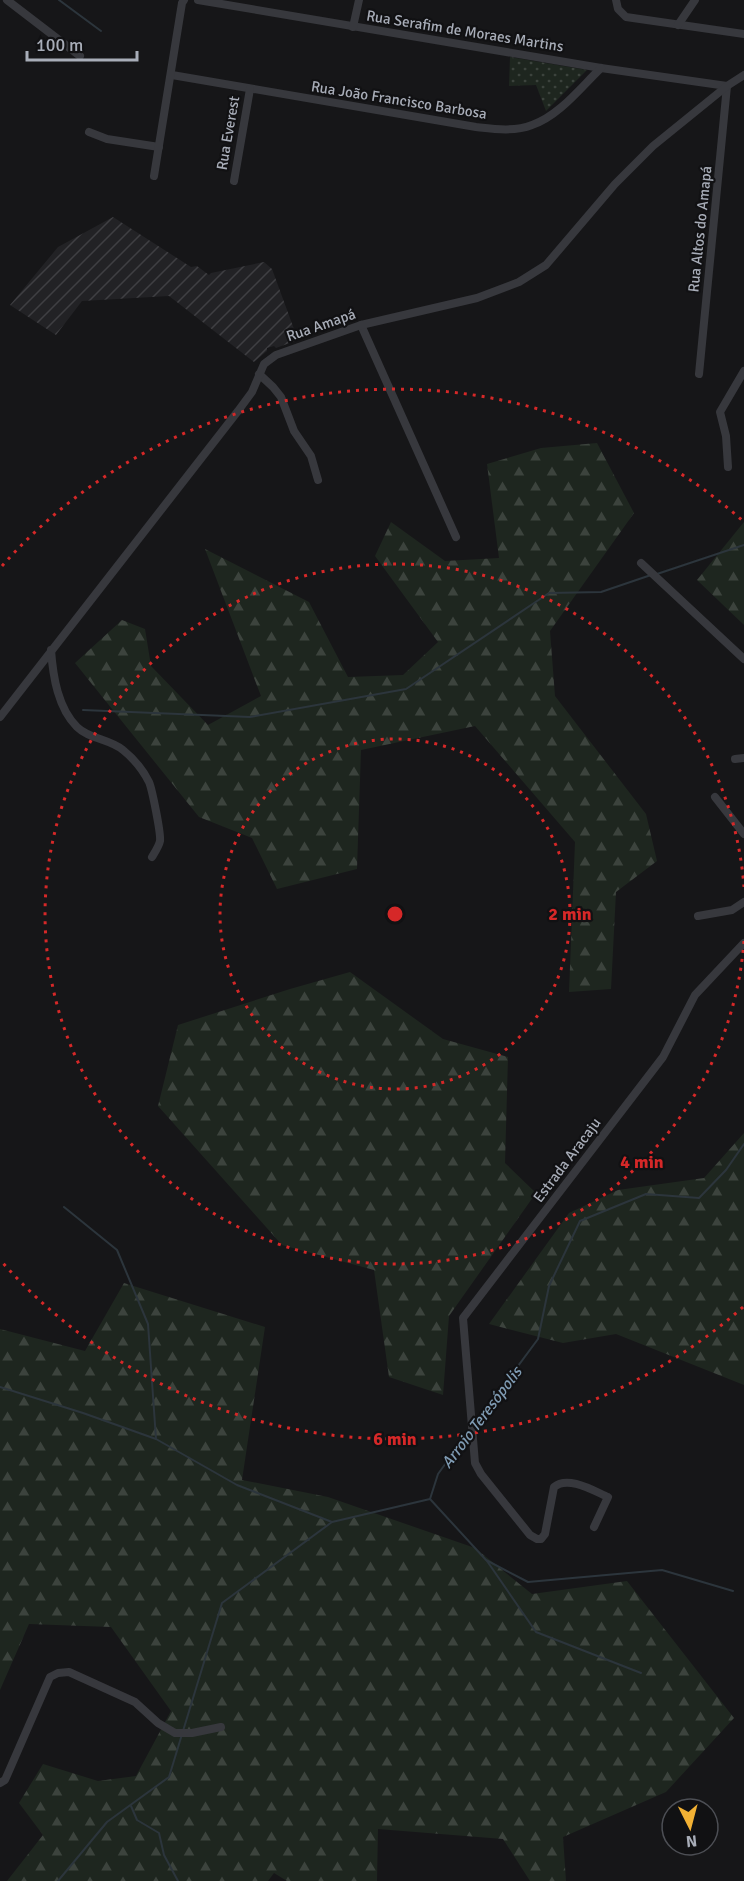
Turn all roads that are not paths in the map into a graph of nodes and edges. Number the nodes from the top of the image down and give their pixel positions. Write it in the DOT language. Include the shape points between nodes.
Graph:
graph roads {
  1 [pos="7,0"];
  2 [pos="184,0"];
  3 [pos="198,0"];
  4 [pos="359,0"];
  5 [pos="616,0"];
  6 [pos="695,0"];
  7 [pos="678,25"];
  8 [pos="352,27"];
  9 [pos="744,34"];
  10 [pos="80,56"];
  11 [pos="601,68"];
  12 [pos="172,75"];
  13 [pos="744,75"];
  14 [pos="727,86"];
  15 [pos="250,89"];
  16 [pos="89,132"];
  17 [pos="159,147"];
  18 [pos="154,176"];
  19 [pos="234,181"];
  20 [pos="361,325"];
  21 [pos="744,371"];
  22 [pos="259,374"];
  23 [pos="699,374"];
  24 [pos="728,467"];
  25 [pos="318,480"];
  26 [pos="456,537"];
  27 [pos="641,563"];
  28 [pos="51,650"];
  29 [pos="744,659"];
  30 [pos="0,717"];
  31 [pos="744,758"];
  32 [pos="735,759"];
  33 [pos="716,796"];
  34 [pos="744,834"];
  35 [pos="152,857"];
  36 [pos="744,902"];
  37 [pos="698,916"];
  38 [pos="744,943"];
  39 [pos="594,1527"];
  40 [pos="221,1726"];
  41 [pos="0,1783"];
  1 -- 10 [label="street"];
  2 -- 12 [label="street"];
  3 -- 8 [label="street, Rua Serafim de Moraes Martins"];
  4 -- 8 [label="street"];
  5 -- 7 [label="street" via="626,17"];
  6 -- 7 [label="street"];
  7 -- 9 [label="street"];
  8 -- 11 [label="street, Rua Serafim de Moraes Martins"];
  11 -- 14 [label="street, Rua Serafim de Moraes Martins"];
  11 -- 15 [label="street, Rua João Francisco Barbosa" via="543,120 502,130"];
  12 -- 15 [label="street, Rua João Francisco Barbosa"];
  12 -- 17 [label="street"];
  13 -- 14 [label="street, Rua Amapá"];
  14 -- 20 [label="street, Rua Amapá" via="653,146 546,265 519,282 477,298"];
  14 -- 23 [label="street, Rua Altos do Amapá"];
  15 -- 19 [label="street, Rua Everest"];
  16 -- 17 [label="street" via="107,139"];
  17 -- 18 [label="street"];
  20 -- 22 [label="street, Rua Amapá" via="276,355"];
  20 -- 26 [label="street"];
  21 -- 24 [label="street" via="720,412"];
  22 -- 25 [label="street" via="281,397"];
  22 -- 28 [label="street, Rua Amapá" via="238,411"];
  27 -- 29 [label="street"];
  28 -- 30 [label="street, Rua Amapá"];
  28 -- 35 [label="street" via="59,696 70,718 79,729 121,748 149,783 160,831 160,842"];
  31 -- 32 [label="street"];
  33 -- 34 [label="street"];
  36 -- 37 [label="street" via="732,910"];
  38 -- 39 [label="street, Estrada Aracaju" via="695,995 663,1057 463,1318 475,1463 537,1539 544,1534 554,1487 558,1484 589,1488 608,1497"];
  40 -- 41 [label="street" via="175,1733 158,1724 135,1702 69,1672 58,1673 50,1677 5,1780"];
}
